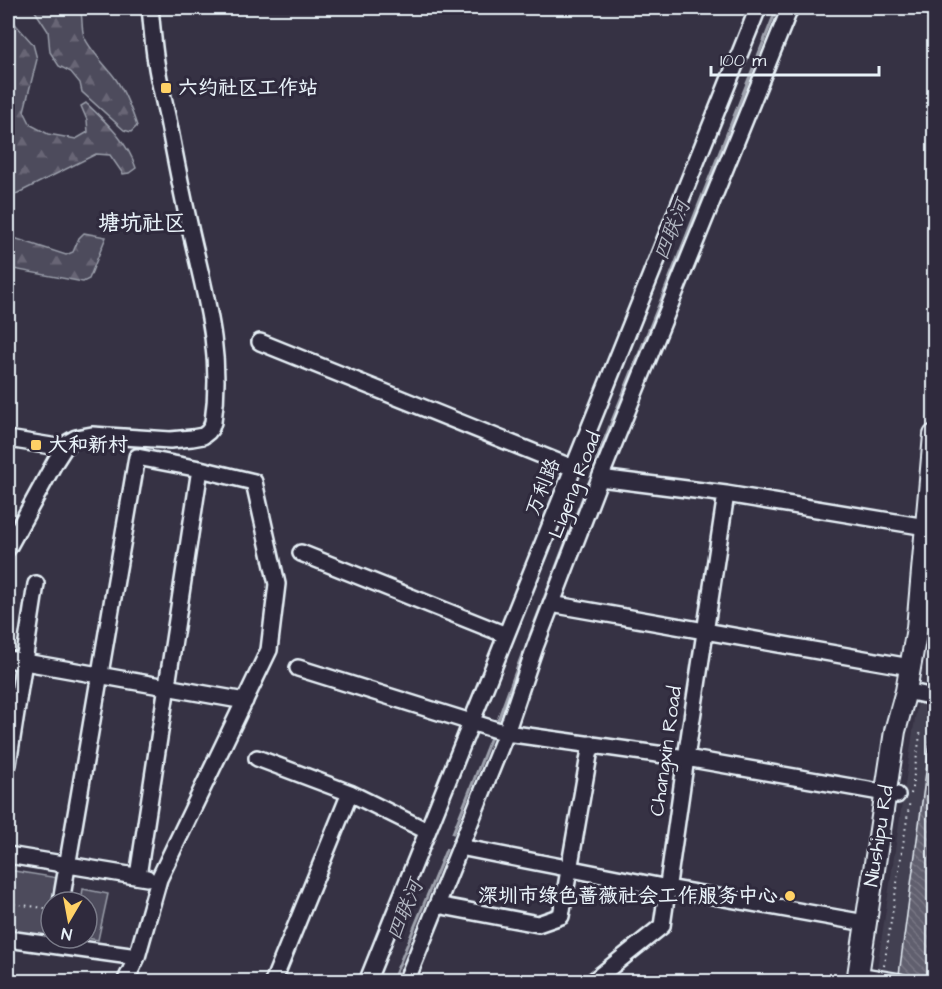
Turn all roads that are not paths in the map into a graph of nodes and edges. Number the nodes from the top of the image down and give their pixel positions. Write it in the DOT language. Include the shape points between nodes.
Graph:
graph roads {
  1 [pos="150,8"];
  2 [pos="758,8"];
  3 [pos="790,8"];
  4 [pos="260,342"];
  5 [pos="934,435"];
  6 [pos="8,439"];
  7 [pos="934,440"];
  8 [pos="64,448"];
  9 [pos="573,468"];
  10 [pos="200,469"];
  11 [pos="600,478"];
  12 [pos="726,494"];
  13 [pos="926,527"];
  14 [pos="8,548"];
  15 [pos="301,553"];
  16 [pos="36,584"];
  17 [pos="552,604"];
  18 [pos="706,630"];
  19 [pos="506,635"];
  20 [pos="8,659"];
  21 [pos="23,662"];
  22 [pos="910,667"];
  23 [pos="298,668"];
  24 [pos="99,676"];
  25 [pos="167,687"];
  26 [pos="906,691"];
  27 [pos="934,697"];
  28 [pos="245,701"];
  29 [pos="471,722"];
  30 [pos="506,733"];
  31 [pos="591,744"];
  32 [pos="257,758"];
  33 [pos="686,758"];
  34 [pos="8,764"];
  35 [pos="350,794"];
  36 [pos="891,794"];
  37 [pos="427,831"];
  38 [pos="460,847"];
  39 [pos="8,855"];
  40 [pos="67,865"];
  41 [pos="570,868"];
  42 [pos="138,876"];
  43 [pos="159,879"];
  44 [pos="668,888"];
  45 [pos="63,890"];
  46 [pos="437,905"];
  47 [pos="865,923"];
  48 [pos="8,939"];
  49 [pos="39,941"];
  50 [pos="98,950"];
  51 [pos="137,957"];
  52 [pos="867,977"];
  53 [pos="125,981"];
  54 [pos="273,981"];
  55 [pos="367,981"];
  56 [pos="406,981"];
  57 [pos="592,981"];
  58 [pos="900,981"];
  1 -- 8 [label="street" via="159,82 213,333 217,383 213,422 203,436 192,438 92,435 69,442"];
  2 -- 9 [label="street, 万利路"];
  3 -- 11 [label="street, Ligeng Road"];
  4 -- 9 [label="street"];
  5 -- 7 [label="main road, Niushipu Rd"];
  6 -- 8 [label="street"];
  7 -- 13 [label="main road, Niushipu Rd"];
  8 -- 14 [label="street"];
  9 -- 19 [label="street, 万利路"];
  10 -- 24 [label="street" via="137,457"];
  10 -- 25 [label="street"];
  10 -- 28 [label="street" via="254,482 277,584 269,650"];
  11 -- 12 [label="street"];
  11 -- 17 [label="street, Ligeng Road"];
  12 -- 13 [label="street"];
  12 -- 18 [label="street, Changxin Road"];
  13 -- 22 [label="main road, Niushipu Rd"];
  15 -- 19 [label="street"];
  16 -- 21 [label="street"];
  17 -- 18 [label="street"];
  17 -- 30 [label="street, Ligeng Road"];
  18 -- 22 [label="street"];
  18 -- 33 [label="street, Changxin Road"];
  19 -- 29 [label="street, 万利路"];
  20 -- 21 [label="street"];
  21 -- 24 [label="street"];
  21 -- 34 [label="street"];
  22 -- 26 [label="main road, Niushipu Rd"];
  23 -- 29 [label="street"];
  24 -- 25 [label="street"];
  24 -- 40 [label="street"];
  25 -- 28 [label="street"];
  25 -- 42 [label="street"];
  26 -- 27 [label="street"];
  26 -- 36 [label="main road, Niushipu Rd" via="908,726"];
  28 -- 43 [label="street"];
  29 -- 30 [label="street"];
  29 -- 37 [label="street, 万利路"];
  30 -- 31 [label="street"];
  30 -- 38 [label="street, Ligeng Road"];
  31 -- 33 [label="street"];
  31 -- 41 [label="street"];
  32 -- 35 [label="street"];
  33 -- 36 [label="street"];
  33 -- 44 [label="street, Changxin Road"];
  35 -- 37 [label="street"];
  35 -- 54 [label="street"];
  36 -- 47 [label="main road, Niushipu Rd"];
  36 -- 52 [label="main road, Niushipu Rd"];
  37 -- 55 [label="street, 万利路"];
  38 -- 41 [label="street"];
  38 -- 46 [label="street, Ligeng Road"];
  39 -- 40 [label="street"];
  40 -- 42 [label="street"];
  40 -- 45 [label="street"];
  41 -- 44 [label="street"];
  41 -- 46 [label="street" via="561,916 538,924"];
  42 -- 43 [label="street"];
  43 -- 51 [label="street"];
  44 -- 47 [label="street"];
  44 -- 57 [label="street, Changxin Road" via="662,926"];
  46 -- 56 [label="street, Ligeng Road"];
  47 -- 52 [label="main road, Niushipu Rd"];
  48 -- 49 [label="street"];
  50 -- 51 [label="street"];
  51 -- 53 [label="street"];
  52 -- 58 [label="street"];
}
